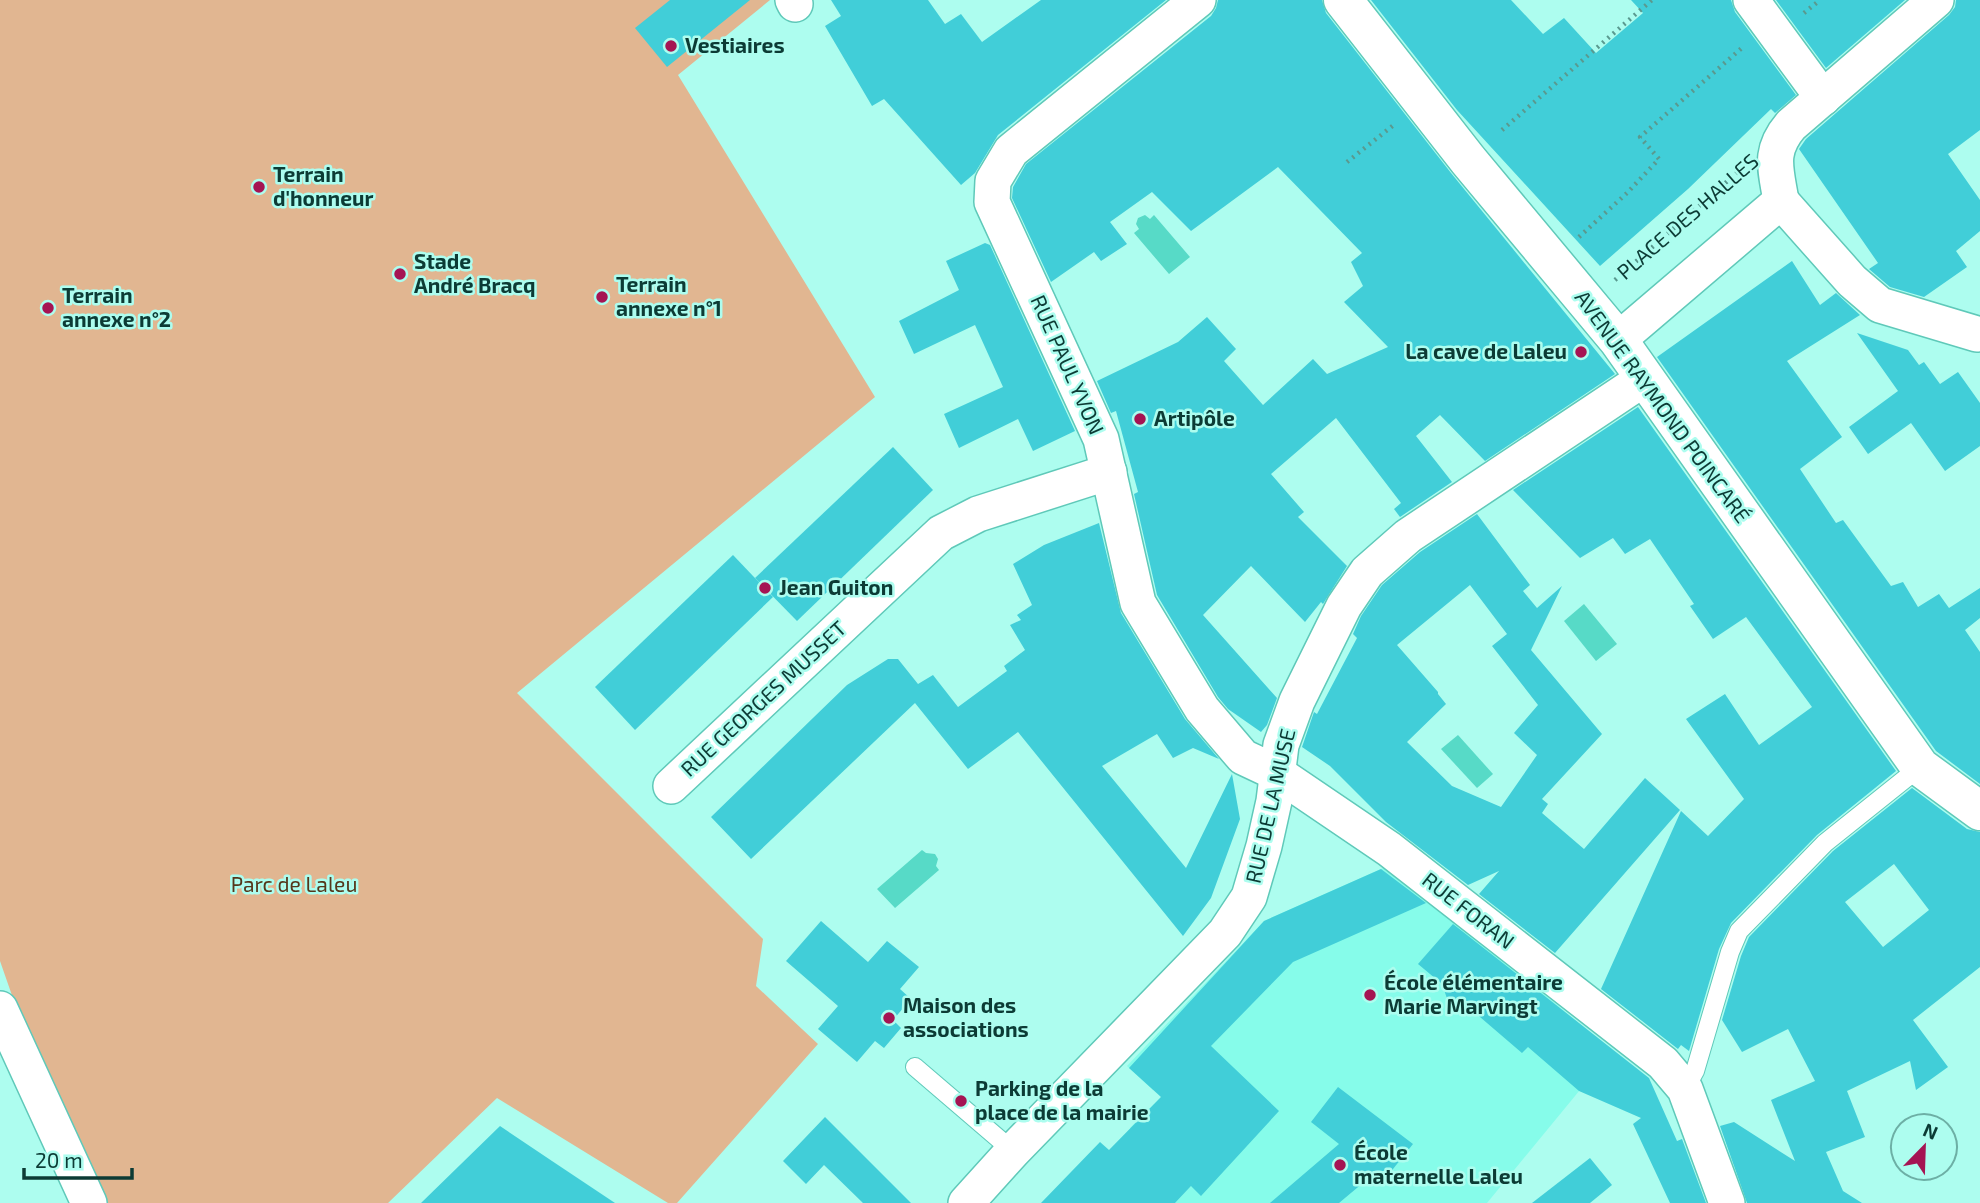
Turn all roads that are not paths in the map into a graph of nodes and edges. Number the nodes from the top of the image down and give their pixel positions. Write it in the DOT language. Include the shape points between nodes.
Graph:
graph roads {
  1 [pos="1198,0"];
  2 [pos="1343,0"];
  3 [pos="1936,0"];
  4 [pos="1760,12"];
  5 [pos="1823,99"];
  6 [pos="1781,201"];
  7 [pos="1979,332"];
  8 [pos="1618,340"];
  9 [pos="1645,379"];
  10 [pos="1109,472"];
  11 [pos="1920,766"];
  12 [pos="1277,773"];
  13 [pos="671,786"];
  14 [pos="1980,811"];
  15 [pos="0,1009"];
  16 [pos="915,1067"];
  17 [pos="1685,1089"];
  18 [pos="1013,1151"];
  19 [pos="89,1203"];
  20 [pos="966,1203"];
  21 [pos="1727,1203"];
  1 -- 10 [label="street, RUE PAUL YVON" via="1011,151 993,181 992,202 1101,439"];
  2 -- 8 [label="main road, AVENUE RAYMOND POINCARÉ"];
  3 -- 5 [label="street"];
  4 -- 5 [label="street"];
  5 -- 6 [label="street, PLACE DES HALLES" via="1791,125 1778,143 1774,158"];
  6 -- 7 [label="street" via="1852,281 1880,305"];
  6 -- 8 [label="street"];
  8 -- 9 [label="main road, AVENUE RAYMOND POINCARÉ"];
  9 -- 11 [label="main road, AVENUE RAYMOND POINCARÉ"];
  9 -- 12 [label="street, RUE DE LA MUSE" via="1408,536 1367,572 1344,606 1297,702 1281,745"];
  10 -- 12 [label="street, RUE PAUL YVON" via="1143,615 1202,709 1243,757"];
  10 -- 13 [label="street, RUE GEORGES MUSSET" via="978,514 941,533"];
  11 -- 14 [label="main road, AVENUE RAYMOND POINCARÉ"];
  11 -- 17 [label="lane" via="1825,843 1739,931 1695,1071"];
  12 -- 17 [label="street, RUE FORAN" via="1389,849 1663,1063"];
  12 -- 18 [label="street, RUE DE LA MUSE" via="1250,897 1225,933"];
  15 -- 19 [label="street"];
  16 -- 18 [label="lane"];
  17 -- 21 [label="street, RUE FORAN"];
  18 -- 20 [label="street, RUE DE LA MUSE"];
}
